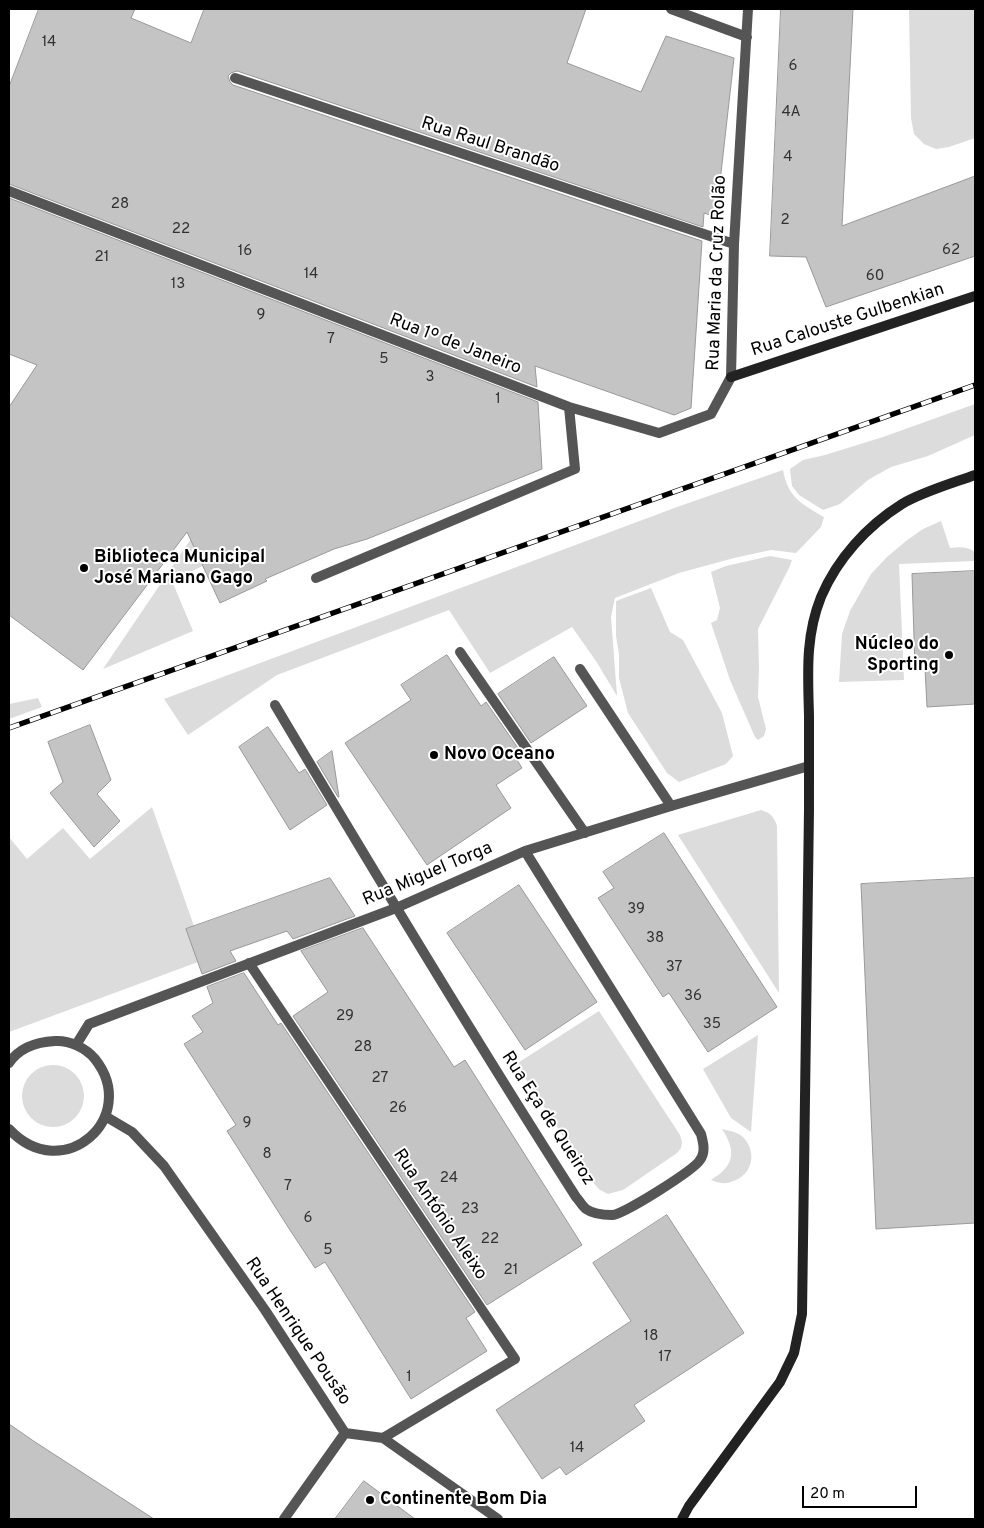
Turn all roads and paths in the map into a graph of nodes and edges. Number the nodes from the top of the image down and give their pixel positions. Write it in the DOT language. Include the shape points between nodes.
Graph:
graph roads {
  1 [pos="671,9"];
  2 [pos="748,9"];
  3 [pos="747,37"];
  4 [pos="235,78"];
  5 [pos="9,191"];
  6 [pos="734,244"];
  7 [pos="975,296"];
  8 [pos="731,377"];
  9 [pos="569,407"];
  10 [pos="975,475"];
  11 [pos="316,578"];
  12 [pos="460,652"];
  13 [pos="580,670"];
  14 [pos="275,704"];
  15 [pos="810,766"];
  16 [pos="672,806"];
  17 [pos="584,833"];
  18 [pos="525,851"];
  19 [pos="396,908"];
  20 [pos="249,963"];
  21 [pos="76,1045"];
  22 [pos="9,1063"];
  23 [pos="105,1116"];
  24 [pos="9,1128"];
  25 [pos="345,1433"];
  26 [pos="383,1438"];
  27 [pos="284,1519"];
  28 [pos="498,1519"];
  29 [pos="682,1519"];
  1 -- 3 [label="street"];
  2 -- 3 [label="street, Rua Maria da Cruz Rolão"];
  3 -- 6 [label="street, Rua Maria da Cruz Rolão"];
  4 -- 6 [label="street, Rua Raul Brandão"];
  5 -- 9 [label="street, Rua 1º de Janeiro"];
  6 -- 8 [label="street, Rua Maria da Cruz Rolão"];
  7 -- 8 [label="street, Rua Calouste Gulbenkian"];
  8 -- 9 [label="street, Rua Maria da Cruz Rolão" via="711,414 659,433"];
  9 -- 11 [label="street" via="575,469"];
  10 -- 15 [label="street" via="904,503 876,523 836,569 813,621 808,654"];
  12 -- 17 [label="street"];
  13 -- 16 [label="street"];
  14 -- 19 [label="street"];
  15 -- 16 [label="street, Rua Miguel Torga"];
  15 -- 29 [label="street" via="802,1314 794,1353 780,1382"];
  16 -- 17 [label="street, Rua Miguel Torga"];
  17 -- 18 [label="street, Rua Miguel Torga"];
  18 -- 19 [label="street, Rua Miguel Torga"];
  18 -- 19 [label="street, Rua Eça de Queiroz" via="701,1134 704,1148 701,1160 628,1210 615,1215 601,1215 586,1209 576,1197"];
  19 -- 20 [label="street, Rua Miguel Torga"];
  20 -- 21 [label="street, Rua Miguel Torga" via="89,1024"];
  20 -- 26 [label="street, Rua António Aleixo" via="514,1359"];
  21 -- 22 [label="street" via="41,1042 25,1048"];
  21 -- 23 [label="street" via="101,1067 108,1083 109,1100"];
  23 -- 24 [label="street" via="83,1143 67,1150 49,1152 32,1147"];
  23 -- 25 [label="street, Rua Henrique Pousão" via="132,1132 164,1166 265,1310"];
  25 -- 26 [label="street, Rua Henrique Pousão"];
  25 -- 27 [label="street"];
  26 -- 28 [label="street, Rua Henrique Pousão"];
}
